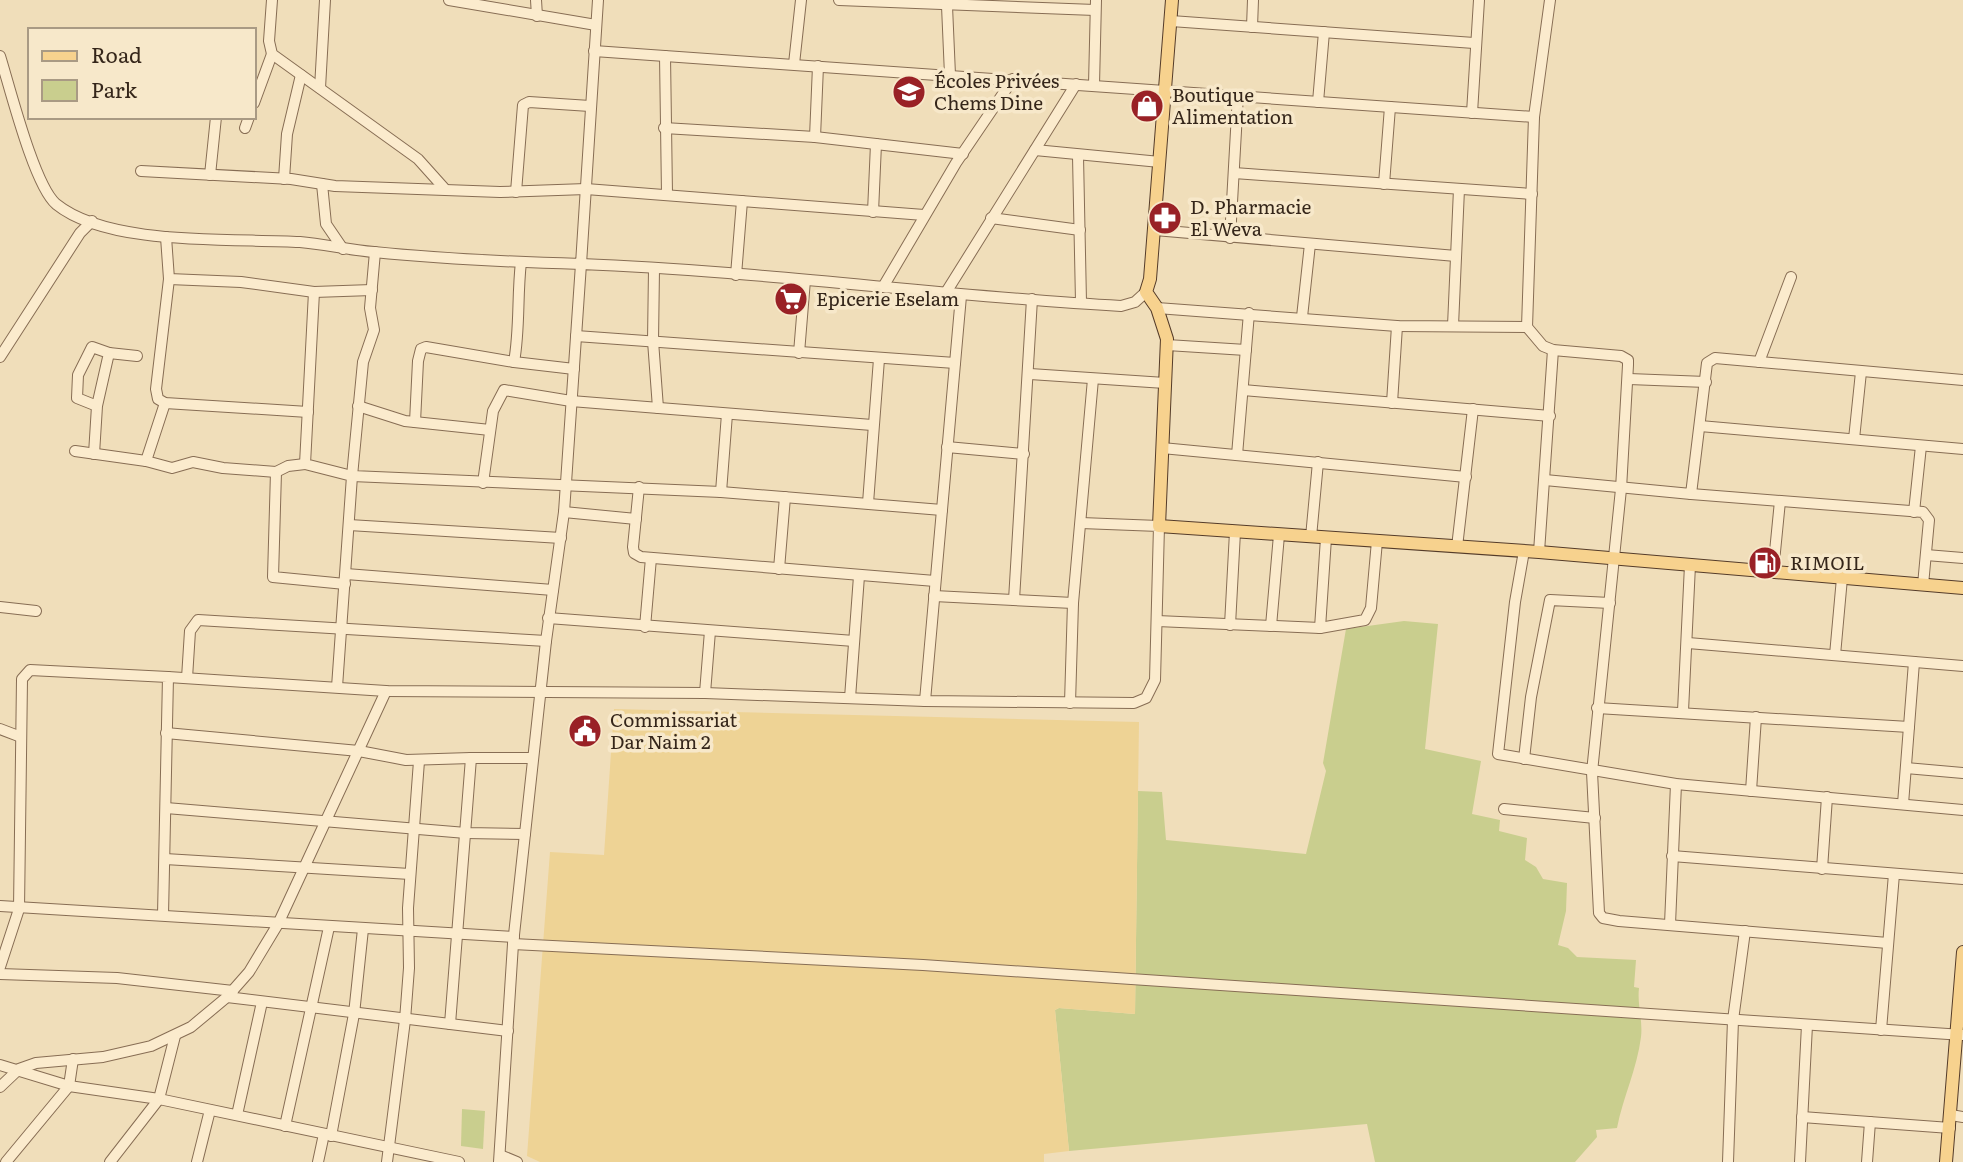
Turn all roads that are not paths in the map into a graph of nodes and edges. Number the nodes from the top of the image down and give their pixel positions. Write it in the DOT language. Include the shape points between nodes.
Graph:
graph roads {
  1 [pos="272,0"];
  2 [pos="325,0"];
  3 [pos="449,0"];
  4 [pos="537,0"];
  5 [pos="598,0"];
  6 [pos="801,0"];
  7 [pos="839,0"];
  8 [pos="1172,0"];
  9 [pos="1253,0"];
  10 [pos="1479,0"];
  11 [pos="1550,0"];
  12 [pos="874,1"];
  13 [pos="1096,5"];
  14 [pos="947,6"];
  15 [pos="537,16"];
  16 [pos="1171,21"];
  17 [pos="596,24"];
  18 [pos="1252,27"];
  19 [pos="1324,32"];
  20 [pos="1475,43"];
  21 [pos="594,51"];
  22 [pos="272,54"];
  23 [pos="0,56"];
  24 [pos="665,56"];
  25 [pos="794,64"];
  26 [pos="818,66"];
  27 [pos="300,75"];
  28 [pos="950,75"];
  29 [pos="1013,79"];
  30 [pos="1076,84"];
  31 [pos="1094,85"];
  32 [pos="256,87"];
  33 [pos="320,88"];
  34 [pos="1165,90"];
  35 [pos="1238,95"];
  36 [pos="1318,102"];
  37 [pos="590,106"];
  38 [pos="1390,107"];
  39 [pos="1472,113"];
  40 [pos="1534,117"];
  41 [pos="216,119"];
  42 [pos="664,128"];
  43 [pos="815,136"];
  44 [pos="876,144"];
  45 [pos="1035,150"];
  46 [pos="963,154"];
  47 [pos="1078,156"];
  48 [pos="1160,162"];
  49 [pos="141,171"];
  50 [pos="1234,173"];
  51 [pos="210,175"];
  52 [pos="284,179"];
  53 [pos="323,184"];
  54 [pos="1384,184"];
  55 [pos="444,188"];
  56 [pos="586,189"];
  57 [pos="1459,189"];
  58 [pos="516,191"];
  59 [pos="667,194"];
  60 [pos="1532,194"];
  61 [pos="742,201"];
  62 [pos="873,212"];
  63 [pos="924,215"];
  64 [pos="991,218"];
  65 [pos="92,221"];
  66 [pos="1080,230"];
  67 [pos="1155,230"];
  68 [pos="166,237"];
  69 [pos="1230,238"];
  70 [pos="1310,244"];
  71 [pos="343,249"];
  72 [pos="375,252"];
  73 [pos="1456,256"];
  74 [pos="521,262"];
  75 [pos="581,264"];
  76 [pos="654,269"];
  77 [pos="736,275"];
  78 [pos="1791,277"];
  79 [pos="169,279"];
  80 [pos="805,280"];
  81 [pos="883,287"];
  82 [pos="372,290"];
  83 [pos="314,292"];
  84 [pos="1146,292"];
  85 [pos="946,293"];
  86 [pos="961,296"];
  87 [pos="1032,299"];
  88 [pos="1081,302"];
  89 [pos="1157,308"];
  90 [pos="1249,313"];
  91 [pos="1303,317"];
  92 [pos="1397,326"];
  93 [pos="1453,326"];
  94 [pos="1527,327"];
  95 [pos="576,336"];
  96 [pos="653,341"];
  97 [pos="1167,345"];
  98 [pos="1246,350"];
  99 [pos="1553,350"];
  100 [pos="109,353"];
  101 [pos="799,353"];
  102 [pos="137,356"];
  103 [pos="0,357"];
  104 [pos="878,359"];
  105 [pos="514,362"];
  106 [pos="1759,362"];
  107 [pos="955,363"];
  108 [pos="574,369"];
  109 [pos="1861,372"];
  110 [pos="1030,374"];
  111 [pos="1093,379"];
  112 [pos="1629,379"];
  113 [pos="1963,380"];
  114 [pos="1706,382"];
  115 [pos="1165,383"];
  116 [pos="1243,390"];
  117 [pos="571,401"];
  118 [pos="165,403"];
  119 [pos="1392,403"];
  120 [pos="97,406"];
  121 [pos="358,406"];
  122 [pos="658,408"];
  123 [pos="1472,409"];
  124 [pos="308,412"];
  125 [pos="727,414"];
  126 [pos="1550,415"];
  127 [pos="415,422"];
  128 [pos="872,425"];
  129 [pos="1700,426"];
  130 [pos="490,430"];
  131 [pos="1854,439"];
  132 [pos="1921,446"];
  133 [pos="947,447"];
  134 [pos="1162,448"];
  135 [pos="1963,449"];
  136 [pos="75,451"];
  137 [pos="94,454"];
  138 [pos="1024,454"];
  139 [pos="1237,454"];
  140 [pos="146,461"];
  141 [pos="1318,462"];
  142 [pos="305,464"];
  143 [pos="276,472"];
  144 [pos="352,476"];
  145 [pos="1466,477"];
  146 [pos="1545,480"];
  147 [pos="483,483"];
  148 [pos="564,485"];
  149 [pos="639,487"];
  150 [pos="1621,489"];
  151 [pos="721,492"];
  152 [pos="1691,494"];
  153 [pos="785,497"];
  154 [pos="1780,501"];
  155 [pos="868,503"];
  156 [pos="942,510"];
  157 [pos="564,512"];
  158 [pos="1914,512"];
  159 [pos="636,519"];
  160 [pos="1081,523"];
  161 [pos="349,525"];
  162 [pos="1159,526"];
  163 [pos="1235,532"];
  164 [pos="1279,535"];
  165 [pos="1311,537"];
  166 [pos="561,538"];
  167 [pos="1326,538"];
  168 [pos="1377,541"];
  169 [pos="1457,547"];
  170 [pos="1524,551"];
  171 [pos="1539,552"];
  172 [pos="1926,555"];
  173 [pos="651,558"];
  174 [pos="1963,558"];
  175 [pos="1614,559"];
  176 [pos="1690,565"];
  177 [pos="779,569"];
  178 [pos="1773,572"];
  179 [pos="859,576"];
  180 [pos="1842,578"];
  181 [pos="346,579"];
  182 [pos="935,581"];
  183 [pos="1923,585"];
  184 [pos="1963,588"];
  185 [pos="553,590"];
  186 [pos="934,596"];
  187 [pos="1014,600"];
  188 [pos="1073,603"];
  189 [pos="1610,603"];
  190 [pos="0,607"];
  191 [pos="36,611"];
  192 [pos="548,618"];
  193 [pos="1157,621"];
  194 [pos="1230,625"];
  195 [pos="1271,626"];
  196 [pos="645,627"];
  197 [pos="1320,628"];
  198 [pos="342,629"];
  199 [pos="710,631"];
  200 [pos="546,641"];
  201 [pos="855,641"];
  202 [pos="1688,643"];
  203 [pos="1835,655"];
  204 [pos="1914,662"];
  205 [pos="1963,666"];
  206 [pos="168,677"];
  207 [pos="187,678"];
  208 [pos="337,687"];
  209 [pos="386,691"];
  210 [pos="541,691"];
  211 [pos="705,693"];
  212 [pos="850,698"];
  213 [pos="925,701"];
  214 [pos="1070,703"];
  215 [pos="1597,708"];
  216 [pos="1684,711"];
  217 [pos="1756,717"];
  218 [pos="1909,727"];
  219 [pos="0,729"];
  220 [pos="166,733"];
  221 [pos="21,737"];
  222 [pos="359,751"];
  223 [pos="471,758"];
  224 [pos="532,758"];
  225 [pos="1524,759"];
  226 [pos="419,761"];
  227 [pos="1906,768"];
  228 [pos="1592,772"];
  229 [pos="1963,773"];
  230 [pos="1676,784"];
  231 [pos="1751,791"];
  232 [pos="1827,797"];
  233 [pos="1903,804"];
  234 [pos="166,808"];
  235 [pos="1504,808"];
  236 [pos="1963,810"];
  237 [pos="1595,818"];
  238 [pos="326,820"];
  239 [pos="414,827"];
  240 [pos="466,832"];
  241 [pos="524,834"];
  242 [pos="1672,856"];
  243 [pos="165,859"];
  244 [pos="303,868"];
  245 [pos="1822,869"];
  246 [pos="410,874"];
  247 [pos="1894,874"];
  248 [pos="1963,879"];
  249 [pos="0,906"];
  250 [pos="19,909"];
  251 [pos="163,915"];
  252 [pos="1670,924"];
  253 [pos="278,925"];
  254 [pos="329,927"];
  255 [pos="363,929"];
  256 [pos="409,930"];
  257 [pos="1745,931"];
  258 [pos="458,933"];
  259 [pos="514,940"];
  260 [pos="1888,943"];
  261 [pos="1963,952"];
  262 [pos="1962,966"];
  263 [pos="0,967"];
  264 [pos="0,974"];
  265 [pos="230,994"];
  266 [pos="262,1002"];
  267 [pos="312,1008"];
  268 [pos="354,1014"];
  269 [pos="405,1020"];
  270 [pos="1733,1020"];
  271 [pos="450,1024"];
  272 [pos="1807,1025"];
  273 [pos="1881,1030"];
  274 [pos="508,1031"];
  275 [pos="1960,1035"];
  276 [pos="175,1037"];
  277 [pos="73,1059"];
  278 [pos="0,1065"];
  279 [pos="19,1069"];
  280 [pos="69,1086"];
  281 [pos="0,1087"];
  282 [pos="159,1099"];
  283 [pos="210,1110"];
  284 [pos="237,1115"];
  285 [pos="1957,1116"];
  286 [pos="1802,1117"];
  287 [pos="1870,1122"];
  288 [pos="285,1126"];
  289 [pos="1950,1129"];
  290 [pos="327,1135"];
  291 [pos="390,1147"];
  292 [pos="500,1158"];
  293 [pos="6,1162"];
  294 [pos="110,1162"];
  295 [pos="197,1162"];
  296 [pos="318,1162"];
  297 [pos="387,1162"];
  298 [pos="459,1162"];
  299 [pos="517,1162"];
  300 [pos="1728,1162"];
  301 [pos="1800,1162"];
  302 [pos="1867,1162"];
  303 [pos="1946,1162"];
  1 -- 22 [label="street"];
  2 -- 33 [label="street"];
  3 -- 15 [label="street"];
  4 -- 15 [label="street"];
  5 -- 17 [label="street"];
  6 -- 25 [label="street"];
  7 -- 12 [label="street"];
  8 -- 16 [label="main road"];
  9 -- 18 [label="street"];
  10 -- 20 [label="street"];
  11 -- 40 [label="street"];
  12 -- 14 [label="street"];
  13 -- 14 [label="street"];
  13 -- 31 [label="street"];
  14 -- 28 [label="street"];
  15 -- 17 [label="street"];
  16 -- 18 [label="street"];
  16 -- 34 [label="main road"];
  17 -- 21 [label="street"];
  18 -- 19 [label="street"];
  19 -- 20 [label="street"];
  19 -- 36 [label="street"];
  20 -- 39 [label="street"];
  21 -- 24 [label="street"];
  21 -- 37 [label="street"];
  22 -- 27 [label="street"];
  22 -- 32 [label="street"];
  23 -- 65 [label="street" via="44,190 71,214"];
  24 -- 25 [label="street"];
  24 -- 42 [label="street"];
  25 -- 26 [label="street"];
  26 -- 28 [label="street"];
  26 -- 43 [label="street"];
  27 -- 33 [label="street"];
  27 -- 52 [label="street" via="287,134"];
  28 -- 29 [label="street"];
  29 -- 30 [label="street"];
  29 -- 46 [label="street"];
  30 -- 31 [label="street"];
  30 -- 45 [label="street"];
  31 -- 34 [label="street"];
  33 -- 55 [label="street" via="418,159"];
  34 -- 35 [label="street"];
  34 -- 48 [label="main road"];
  35 -- 36 [label="street"];
  35 -- 50 [label="street"];
  36 -- 38 [label="street"];
  37 -- 56 [label="street"];
  37 -- 58 [label="street" via="523,105"];
  38 -- 39 [label="street"];
  38 -- 54 [label="street"];
  39 -- 40 [label="street"];
  40 -- 60 [label="street"];
  41 -- 51 [label="street"];
  42 -- 43 [label="street"];
  42 -- 59 [label="street"];
  43 -- 44 [label="street"];
  44 -- 46 [label="street"];
  44 -- 62 [label="street"];
  45 -- 47 [label="street"];
  45 -- 64 [label="street"];
  46 -- 63 [label="street"];
  47 -- 48 [label="street"];
  47 -- 66 [label="street"];
  48 -- 67 [label="main road"];
  49 -- 51 [label="street"];
  50 -- 54 [label="street"];
  50 -- 69 [label="street"];
  51 -- 52 [label="street"];
  52 -- 53 [label="street"];
  53 -- 55 [label="street"];
  53 -- 71 [label="street" via="326,223"];
  54 -- 57 [label="street"];
  55 -- 58 [label="street"];
  56 -- 58 [label="street"];
  56 -- 59 [label="street"];
  56 -- 75 [label="street"];
  57 -- 60 [label="street"];
  57 -- 73 [label="street"];
  59 -- 61 [label="street"];
  60 -- 94 [label="street"];
  61 -- 62 [label="street"];
  61 -- 77 [label="street"];
  62 -- 63 [label="street"];
  63 -- 81 [label="street"];
  64 -- 66 [label="street"];
  64 -- 85 [label="street"];
  65 -- 68 [label="street"];
  65 -- 103 [label="street"];
  66 -- 88 [label="street"];
  67 -- 69 [label="street"];
  67 -- 84 [label="main road"];
  68 -- 71 [label="street" via="299,242"];
  68 -- 79 [label="street"];
  69 -- 70 [label="street"];
  70 -- 73 [label="street"];
  70 -- 91 [label="street"];
  71 -- 72 [label="street"];
  72 -- 74 [label="street"];
  72 -- 82 [label="street"];
  73 -- 93 [label="street"];
  74 -- 75 [label="street"];
  74 -- 105 [label="street"];
  75 -- 76 [label="street"];
  75 -- 95 [label="street"];
  76 -- 77 [label="street"];
  76 -- 96 [label="street"];
  77 -- 80 [label="street"];
  78 -- 106 [label="street"];
  79 -- 83 [label="street"];
  79 -- 118 [label="street" via="156,389 158,399"];
  80 -- 81 [label="street"];
  80 -- 101 [label="street"];
  81 -- 85 [label="street"];
  82 -- 83 [label="street"];
  82 -- 121 [label="street" via="374,330 363,362"];
  83 -- 124 [label="street"];
  84 -- 88 [label="street" via="1121,306"];
  84 -- 89 [label="main road"];
  85 -- 86 [label="street"];
  86 -- 87 [label="street"];
  86 -- 107 [label="street"];
  87 -- 88 [label="street"];
  87 -- 110 [label="street"];
  89 -- 90 [label="street"];
  89 -- 97 [label="main road"];
  90 -- 91 [label="street"];
  90 -- 98 [label="street"];
  91 -- 92 [label="street"];
  92 -- 93 [label="street"];
  92 -- 119 [label="street"];
  93 -- 94 [label="street"];
  94 -- 99 [label="street" via="1543,346"];
  95 -- 96 [label="street"];
  95 -- 108 [label="street"];
  96 -- 101 [label="street"];
  96 -- 122 [label="street"];
  97 -- 98 [label="street"];
  97 -- 115 [label="main road"];
  98 -- 116 [label="street"];
  99 -- 112 [label="street" via="1625,358"];
  99 -- 126 [label="street"];
  100 -- 102 [label="street"];
  100 -- 120 [label="street"];
  100 -- 120 [label="street" via="92,347 78,375 77,398"];
  101 -- 104 [label="street"];
  104 -- 107 [label="street"];
  104 -- 128 [label="street"];
  105 -- 108 [label="street"];
  105 -- 127 [label="street" via="421,349"];
  106 -- 109 [label="street"];
  106 -- 114 [label="street" via="1709,359"];
  107 -- 133 [label="street"];
  108 -- 117 [label="street"];
  109 -- 113 [label="street"];
  109 -- 131 [label="street"];
  110 -- 111 [label="street"];
  110 -- 138 [label="street"];
  111 -- 115 [label="street"];
  111 -- 160 [label="street"];
  112 -- 114 [label="street"];
  112 -- 150 [label="street"];
  114 -- 129 [label="street"];
  115 -- 134 [label="main road"];
  116 -- 119 [label="street"];
  116 -- 139 [label="street"];
  117 -- 122 [label="street"];
  117 -- 130 [label="street" via="504,390"];
  117 -- 148 [label="street"];
  118 -- 124 [label="street"];
  118 -- 140 [label="street"];
  119 -- 123 [label="street"];
  120 -- 137 [label="street"];
  121 -- 127 [label="street"];
  121 -- 144 [label="street"];
  122 -- 125 [label="street"];
  123 -- 126 [label="street"];
  123 -- 145 [label="street"];
  124 -- 142 [label="street"];
  125 -- 128 [label="street"];
  125 -- 151 [label="street"];
  126 -- 146 [label="street"];
  127 -- 130 [label="street"];
  128 -- 155 [label="street"];
  129 -- 131 [label="street"];
  129 -- 152 [label="street"];
  130 -- 147 [label="street"];
  131 -- 132 [label="street"];
  132 -- 135 [label="street"];
  132 -- 158 [label="street"];
  133 -- 138 [label="street"];
  133 -- 156 [label="street"];
  134 -- 139 [label="street"];
  134 -- 162 [label="main road"];
  136 -- 137 [label="street"];
  137 -- 140 [label="street"];
  138 -- 187 [label="street"];
  139 -- 141 [label="street"];
  140 -- 143 [label="street" via="172,468 193,462"];
  141 -- 145 [label="street"];
  141 -- 165 [label="street"];
  142 -- 143 [label="street"];
  142 -- 144 [label="street"];
  143 -- 181 [label="street" via="273,577"];
  144 -- 147 [label="street"];
  144 -- 161 [label="street"];
  145 -- 169 [label="street"];
  146 -- 150 [label="street"];
  146 -- 171 [label="street"];
  147 -- 148 [label="street"];
  148 -- 149 [label="street"];
  148 -- 157 [label="street"];
  149 -- 151 [label="street"];
  149 -- 159 [label="street"];
  150 -- 152 [label="street"];
  150 -- 175 [label="street"];
  151 -- 153 [label="street"];
  152 -- 154 [label="street"];
  153 -- 155 [label="street"];
  153 -- 177 [label="street"];
  154 -- 158 [label="street"];
  154 -- 178 [label="street"];
  155 -- 156 [label="street"];
  156 -- 182 [label="street"];
  157 -- 159 [label="street"];
  157 -- 166 [label="street"];
  158 -- 172 [label="street" via="1927,514"];
  159 -- 173 [label="street" via="634,553"];
  160 -- 162 [label="street"];
  160 -- 188 [label="street"];
  161 -- 166 [label="street"];
  161 -- 181 [label="street"];
  162 -- 163 [label="main road"];
  162 -- 193 [label="street"];
  163 -- 164 [label="main road"];
  163 -- 194 [label="street"];
  164 -- 165 [label="main road"];
  164 -- 195 [label="street"];
  165 -- 167 [label="main road"];
  166 -- 185 [label="street"];
  167 -- 168 [label="main road"];
  167 -- 197 [label="street"];
  168 -- 169 [label="main road"];
  168 -- 197 [label="street" via="1369,616"];
  169 -- 170 [label="main road"];
  170 -- 171 [label="main road"];
  170 -- 225 [label="street" via="1497,750"];
  171 -- 175 [label="main road"];
  172 -- 174 [label="street"];
  172 -- 183 [label="street"];
  173 -- 177 [label="street"];
  173 -- 196 [label="street"];
  175 -- 176 [label="main road"];
  175 -- 189 [label="street"];
  176 -- 178 [label="main road"];
  176 -- 202 [label="street"];
  177 -- 179 [label="street"];
  178 -- 180 [label="main road"];
  179 -- 182 [label="street"];
  179 -- 201 [label="street"];
  180 -- 183 [label="main road"];
  180 -- 203 [label="street"];
  181 -- 185 [label="street"];
  181 -- 198 [label="street"];
  182 -- 186 [label="street"];
  183 -- 184 [label="main road"];
  185 -- 192 [label="street"];
  186 -- 187 [label="street"];
  186 -- 213 [label="street"];
  187 -- 188 [label="street"];
  188 -- 214 [label="street"];
  189 -- 215 [label="street"];
  189 -- 225 [label="street" via="1550,600"];
  190 -- 191 [label="street"];
  192 -- 196 [label="street"];
  192 -- 200 [label="street"];
  193 -- 194 [label="street"];
  193 -- 214 [label="street" via="1155,680 1146,698"];
  194 -- 195 [label="street"];
  195 -- 197 [label="street"];
  196 -- 199 [label="street"];
  198 -- 200 [label="street"];
  198 -- 207 [label="street" via="198,620 190,631"];
  198 -- 208 [label="street"];
  199 -- 201 [label="street"];
  199 -- 211 [label="street"];
  200 -- 210 [label="street"];
  201 -- 212 [label="street"];
  202 -- 203 [label="street"];
  202 -- 216 [label="street"];
  203 -- 204 [label="street"];
  204 -- 205 [label="street"];
  204 -- 218 [label="street"];
  206 -- 207 [label="street"];
  206 -- 220 [label="street"];
  206 -- 221 [label="street" via="30,670 22,679"];
  207 -- 208 [label="street"];
  208 -- 209 [label="street"];
  209 -- 210 [label="street"];
  209 -- 222 [label="street"];
  210 -- 211 [label="street"];
  210 -- 224 [label="street"];
  211 -- 212 [label="street"];
  212 -- 213 [label="street"];
  213 -- 214 [label="street"];
  215 -- 216 [label="street"];
  215 -- 228 [label="street"];
  216 -- 217 [label="street"];
  217 -- 218 [label="street"];
  217 -- 231 [label="street"];
  218 -- 227 [label="street"];
  219 -- 221 [label="street"];
  220 -- 222 [label="street"];
  220 -- 234 [label="street"];
  221 -- 250 [label="street"];
  222 -- 226 [label="street"];
  222 -- 238 [label="street"];
  223 -- 224 [label="street"];
  223 -- 226 [label="street"];
  223 -- 240 [label="street"];
  224 -- 241 [label="street"];
  225 -- 228 [label="street"];
  226 -- 239 [label="street"];
  227 -- 229 [label="street"];
  227 -- 233 [label="street"];
  228 -- 230 [label="street"];
  228 -- 237 [label="street"];
  230 -- 231 [label="street"];
  230 -- 242 [label="street"];
  231 -- 232 [label="street"];
  232 -- 233 [label="street"];
  232 -- 245 [label="street"];
  233 -- 236 [label="street"];
  234 -- 238 [label="street"];
  234 -- 243 [label="street"];
  235 -- 237 [label="street"];
  237 -- 252 [label="street" via="1599,914 1611,920"];
  238 -- 239 [label="street"];
  238 -- 244 [label="street"];
  239 -- 240 [label="street"];
  239 -- 246 [label="street"];
  240 -- 241 [label="street"];
  240 -- 258 [label="street"];
  241 -- 259 [label="street"];
  242 -- 245 [label="street"];
  242 -- 252 [label="street"];
  243 -- 244 [label="street"];
  243 -- 251 [label="street"];
  244 -- 246 [label="street"];
  244 -- 253 [label="street"];
  245 -- 247 [label="street"];
  246 -- 256 [label="street"];
  247 -- 248 [label="street"];
  247 -- 260 [label="street"];
  249 -- 250 [label="street"];
  250 -- 251 [label="street"];
  250 -- 263 [label="street"];
  251 -- 253 [label="street"];
  252 -- 257 [label="street"];
  253 -- 254 [label="street"];
  253 -- 265 [label="street"];
  254 -- 255 [label="street"];
  254 -- 267 [label="street"];
  255 -- 256 [label="street"];
  255 -- 268 [label="street"];
  256 -- 258 [label="street"];
  256 -- 269 [label="street"];
  257 -- 260 [label="street"];
  257 -- 270 [label="street"];
  258 -- 259 [label="street"];
  258 -- 271 [label="street"];
  259 -- 270 [label="street"];
  259 -- 274 [label="street"];
  260 -- 273 [label="street"];
  261 -- 262 [label="main road"];
  262 -- 275 [label="main road"];
  264 -- 265 [label="street" via="125,979"];
  265 -- 266 [label="street"];
  265 -- 276 [label="street"];
  266 -- 267 [label="street"];
  266 -- 284 [label="street"];
  267 -- 268 [label="street"];
  267 -- 288 [label="street"];
  268 -- 269 [label="street"];
  268 -- 290 [label="street"];
  269 -- 271 [label="street"];
  269 -- 291 [label="street"];
  270 -- 272 [label="street"];
  270 -- 300 [label="street"];
  271 -- 274 [label="street"];
  272 -- 273 [label="street"];
  272 -- 286 [label="street"];
  273 -- 275 [label="street"];
  274 -- 292 [label="street"];
  275 -- 285 [label="main road"];
  276 -- 277 [label="street" via="129,1052"];
  276 -- 282 [label="street"];
  277 -- 279 [label="street"];
  277 -- 280 [label="street"];
  278 -- 279 [label="street"];
  279 -- 280 [label="street"];
  279 -- 281 [label="street"];
  280 -- 282 [label="street"];
  280 -- 293 [label="street"];
  282 -- 283 [label="street"];
  282 -- 294 [label="street"];
  283 -- 284 [label="street"];
  283 -- 295 [label="street"];
  284 -- 288 [label="street"];
  285 -- 289 [label="main road"];
  286 -- 287 [label="street"];
  286 -- 301 [label="street"];
  287 -- 289 [label="street"];
  287 -- 302 [label="street"];
  288 -- 290 [label="street"];
  289 -- 303 [label="main road"];
  290 -- 291 [label="street"];
  290 -- 296 [label="street"];
  291 -- 297 [label="street"];
  291 -- 298 [label="street"];
  292 -- 299 [label="street"];
}
